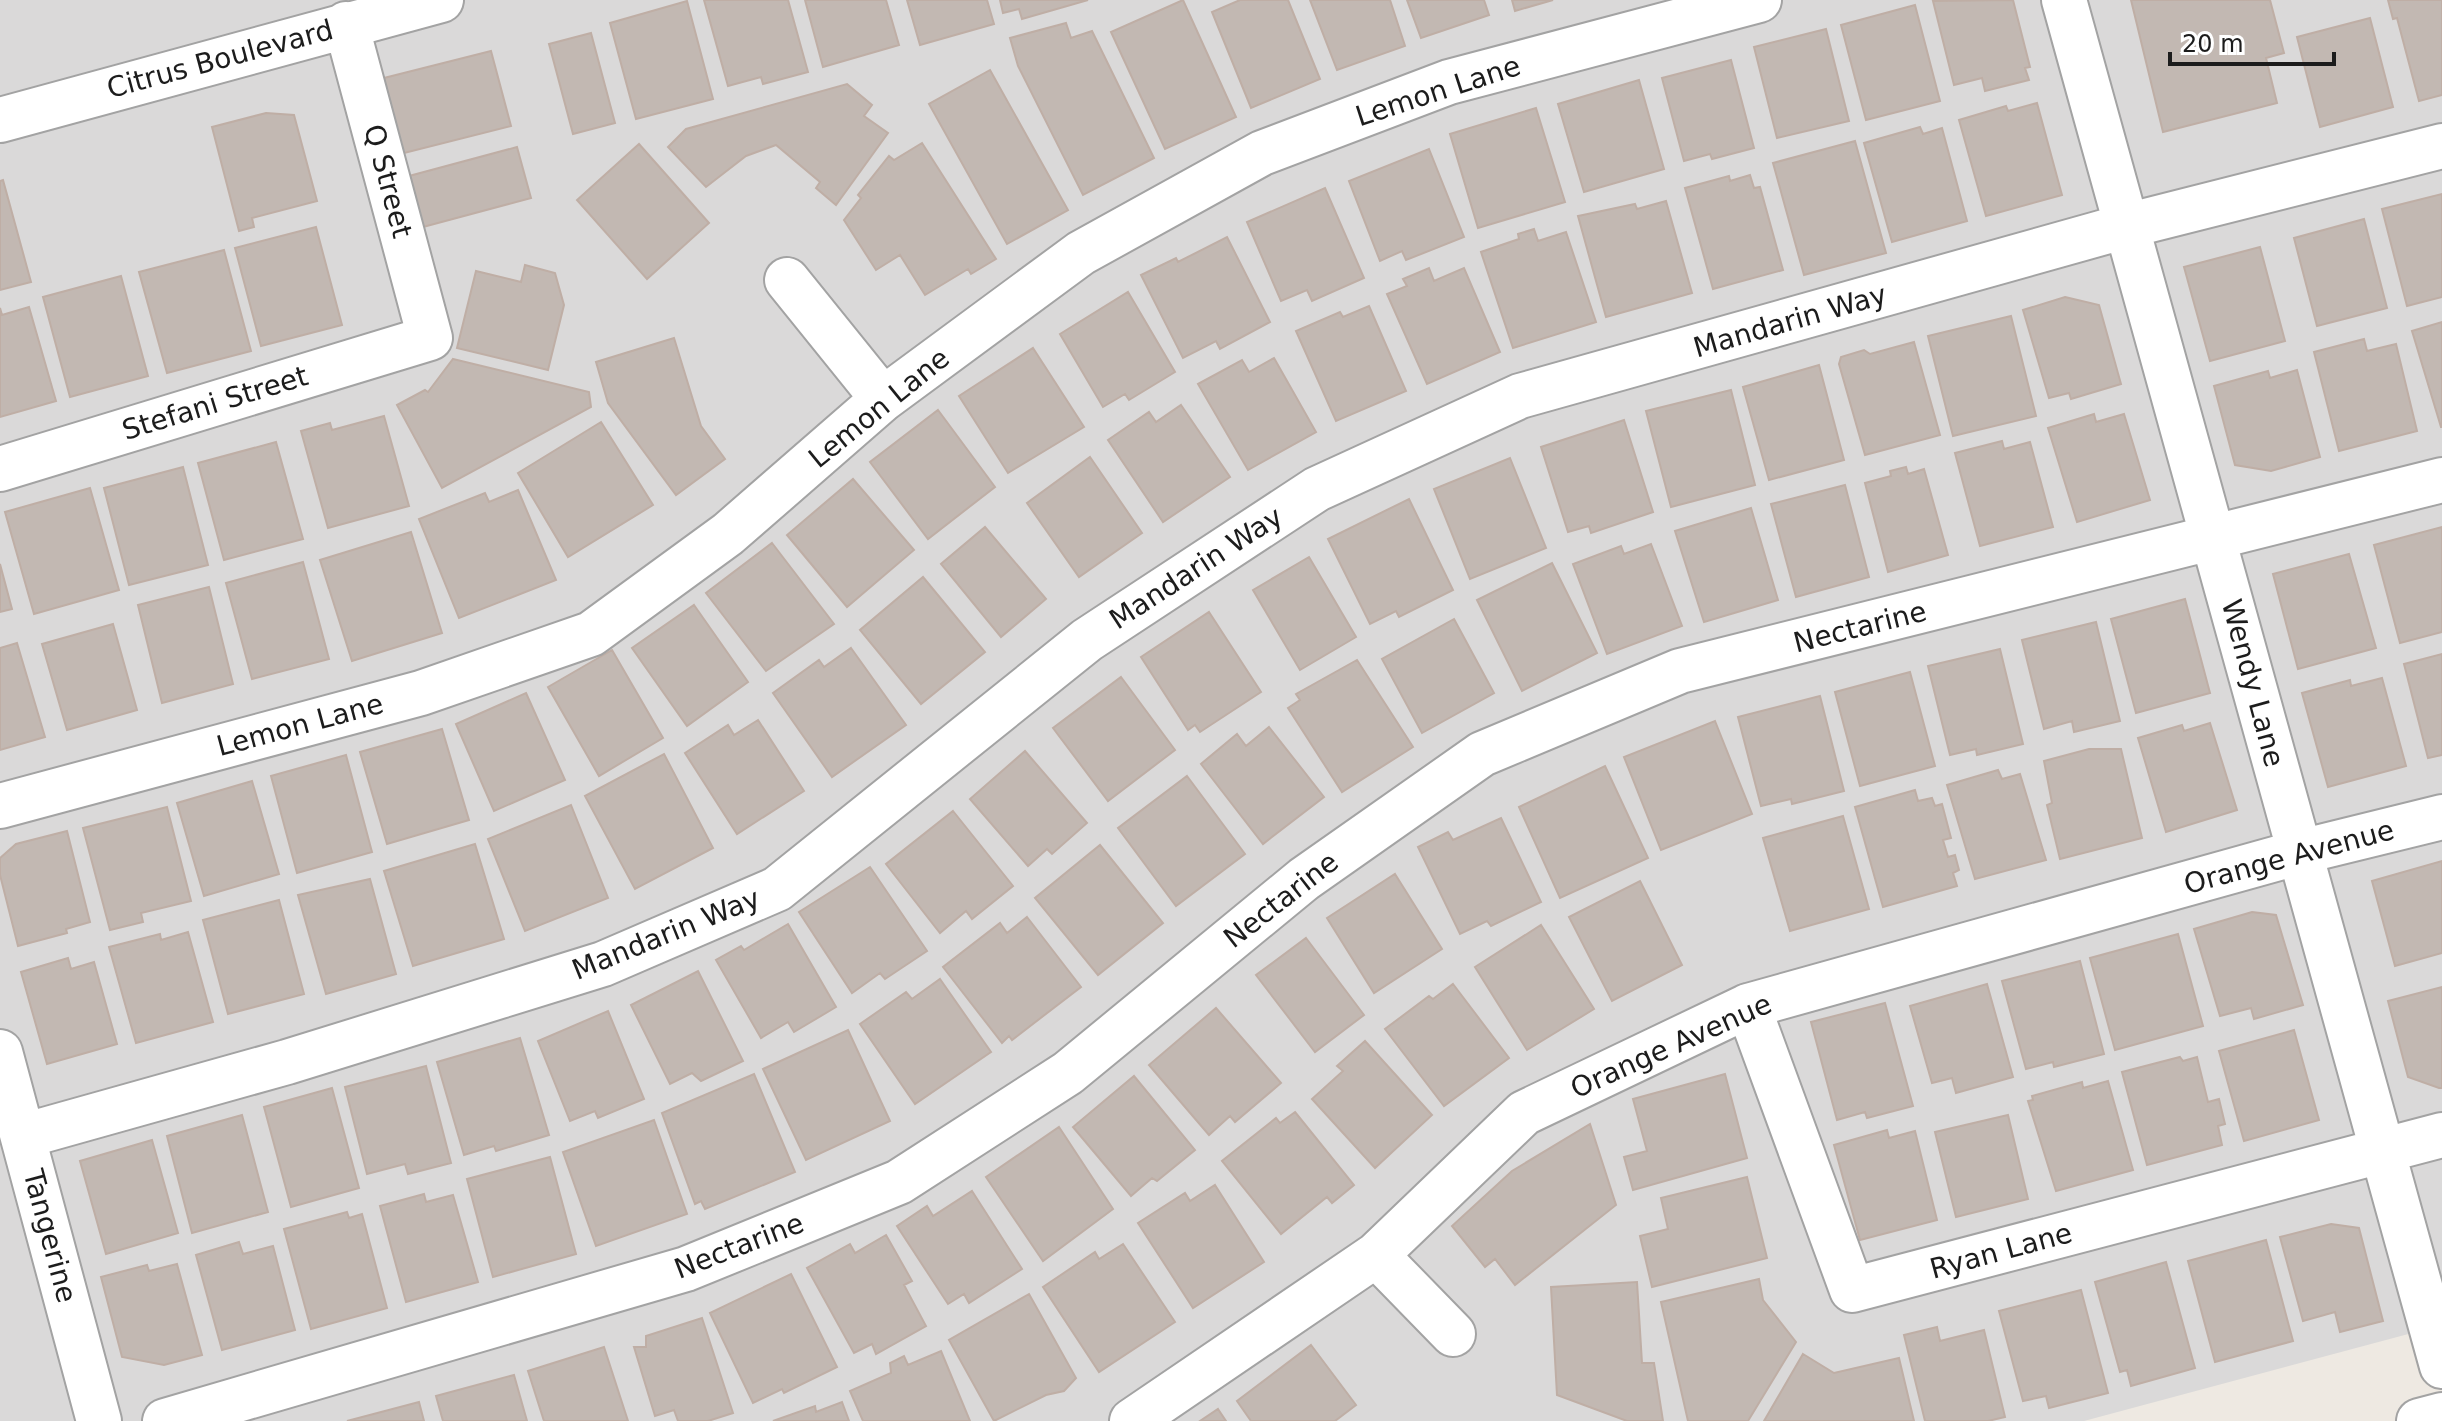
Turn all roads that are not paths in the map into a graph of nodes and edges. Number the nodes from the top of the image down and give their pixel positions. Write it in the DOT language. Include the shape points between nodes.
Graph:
graph roads {
  1 [pos="441,0"];
  2 [pos="1759,0"];
  3 [pos="2064,0"];
  4 [pos="346,24"];
  5 [pos="0,120"];
  6 [pos="2442,146"];
  7 [pos="2126,226"];
  8 [pos="787,280"];
  9 [pos="430,338"];
  10 [pos="883,399"];
  11 [pos="0,469"];
  12 [pos="2442,480"];
  13 [pos="2213,539"];
  14 [pos="0,806"];
  15 [pos="2442,817"];
  16 [pos="2300,852"];
  17 [pos="1748,1006"];
  18 [pos="0,1052"];
  19 [pos="2442,1135"];
  20 [pos="23,1136"];
  21 [pos="2382,1150"];
  22 [pos="1376,1255"];
  23 [pos="1453,1334"];
  24 [pos="2442,1366"];
  25 [pos="2442,1415"];
  26 [pos="99,1421"];
  27 [pos="165,1421"];
  28 [pos="1132,1421"];
  29 [pos="2419,1421"];
  1 -- 4 [label="street, Citrus Boulevard"];
  2 -- 10 [label="street, Lemon Lane" via="1449,82 1262,153 1081,253"];
  3 -- 7 [label="street, Wendy Lane"];
  4 -- 5 [label="street, Citrus Boulevard"];
  4 -- 9 [label="street, Q Street"];
  6 -- 7 [label="street, Mandarin Way"];
  7 -- 13 [label="street, Wendy Lane"];
  7 -- 20 [label="street, Mandarin Way" via="1520,396 1317,489 1087,640 777,889 603,964 287,1062"];
  8 -- 10 [label="street"];
  9 -- 11 [label="street, Stefani Street"];
  10 -- 14 [label="street, Lemon Lane" via="728,534 591,634 421,693"];
  12 -- 13 [label="street, Nectarine"];
  13 -- 16 [label="street, Wendy Lane"];
  13 -- 27 [label="street, Nectarine" via="1680,671 1482,754 1304,879 1068,1073 899,1182 686,1269"];
  15 -- 16 [label="street, Orange Avenue"];
  16 -- 17 [label="street, Orange Avenue"];
  16 -- 21 [label="street, Wendy Lane"];
  17 -- 21 [label="street, Ryan Lane" via="1852,1290"];
  17 -- 22 [label="street, Orange Avenue" via="1524,1113"];
  18 -- 20 [label="street, Tangerine"];
  19 -- 21 [label="street, Ryan Lane"];
  20 -- 26 [label="street, Tangerine"];
  21 -- 24 [label="street, Wendy Lane"];
  22 -- 23 [label="street"];
  22 -- 28 [label="street, Orange Avenue"];
  25 -- 29 [label="street"];
}
